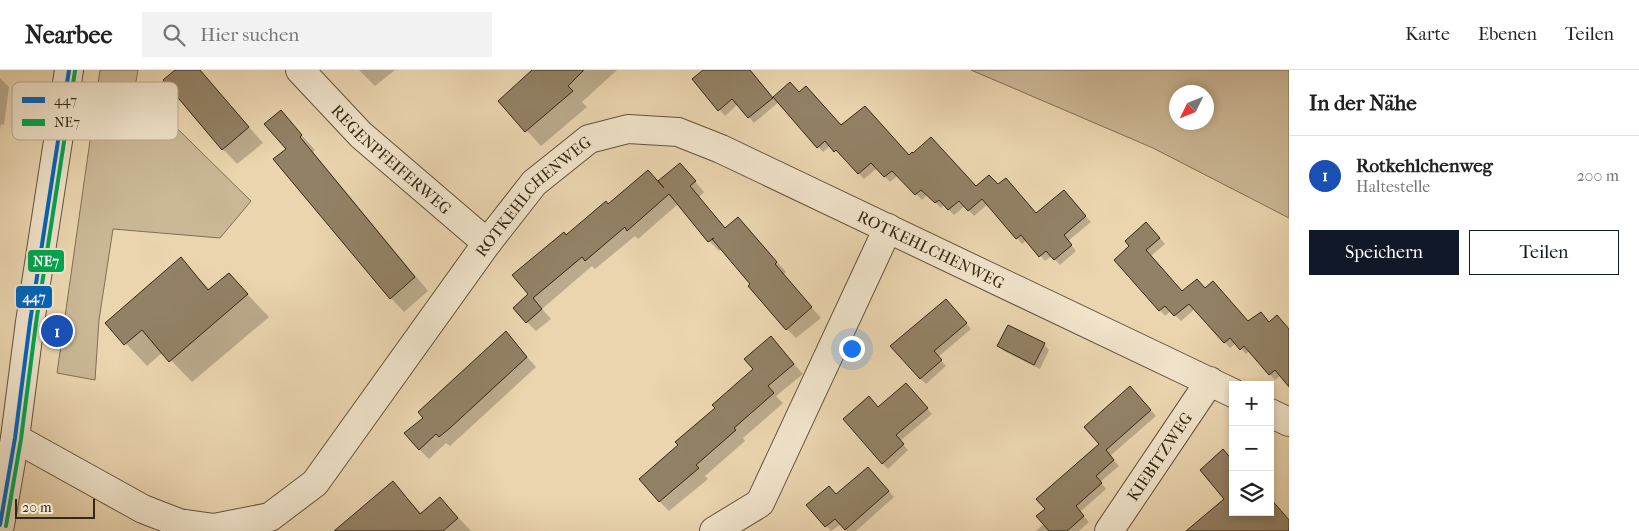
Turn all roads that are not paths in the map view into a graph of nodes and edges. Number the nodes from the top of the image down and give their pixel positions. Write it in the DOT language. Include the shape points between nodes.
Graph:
graph roads {
  1 [pos="300,70"];
  2 [pos="56,140"];
  3 [pos="888,228"];
  4 [pos="487,243"];
  5 [pos="1221,387"];
  6 [pos="10,394"];
  7 [pos="1274,414"];
  8 [pos="1289,422"];
  9 [pos="14,438"];
  10 [pos="0,526"];
  11 [pos="714,531"];
  12 [pos="1109,531"];
  1 -- 4 [label="street, REGENPFEIFERWEG" via="361,136"];
  2 -- 6 [label="street"];
  3 -- 4 [label="street, ROTKEHLCHENWEG" via="678,132 628,129 589,139 534,183"];
  3 -- 5 [label="street, ROTKEHLCHENWEG"];
  3 -- 11 [label="street" via="760,502"];
  4 -- 9 [label="street, ROTKEHLCHENWEG" via="315,483 270,517 214,528 179,523 143,510"];
  5 -- 12 [label="street, KIEBITZWEG"];
  6 -- 9 [label="street"];
  7 -- 8 [label="street"];
  9 -- 10 [label="street"];
}
